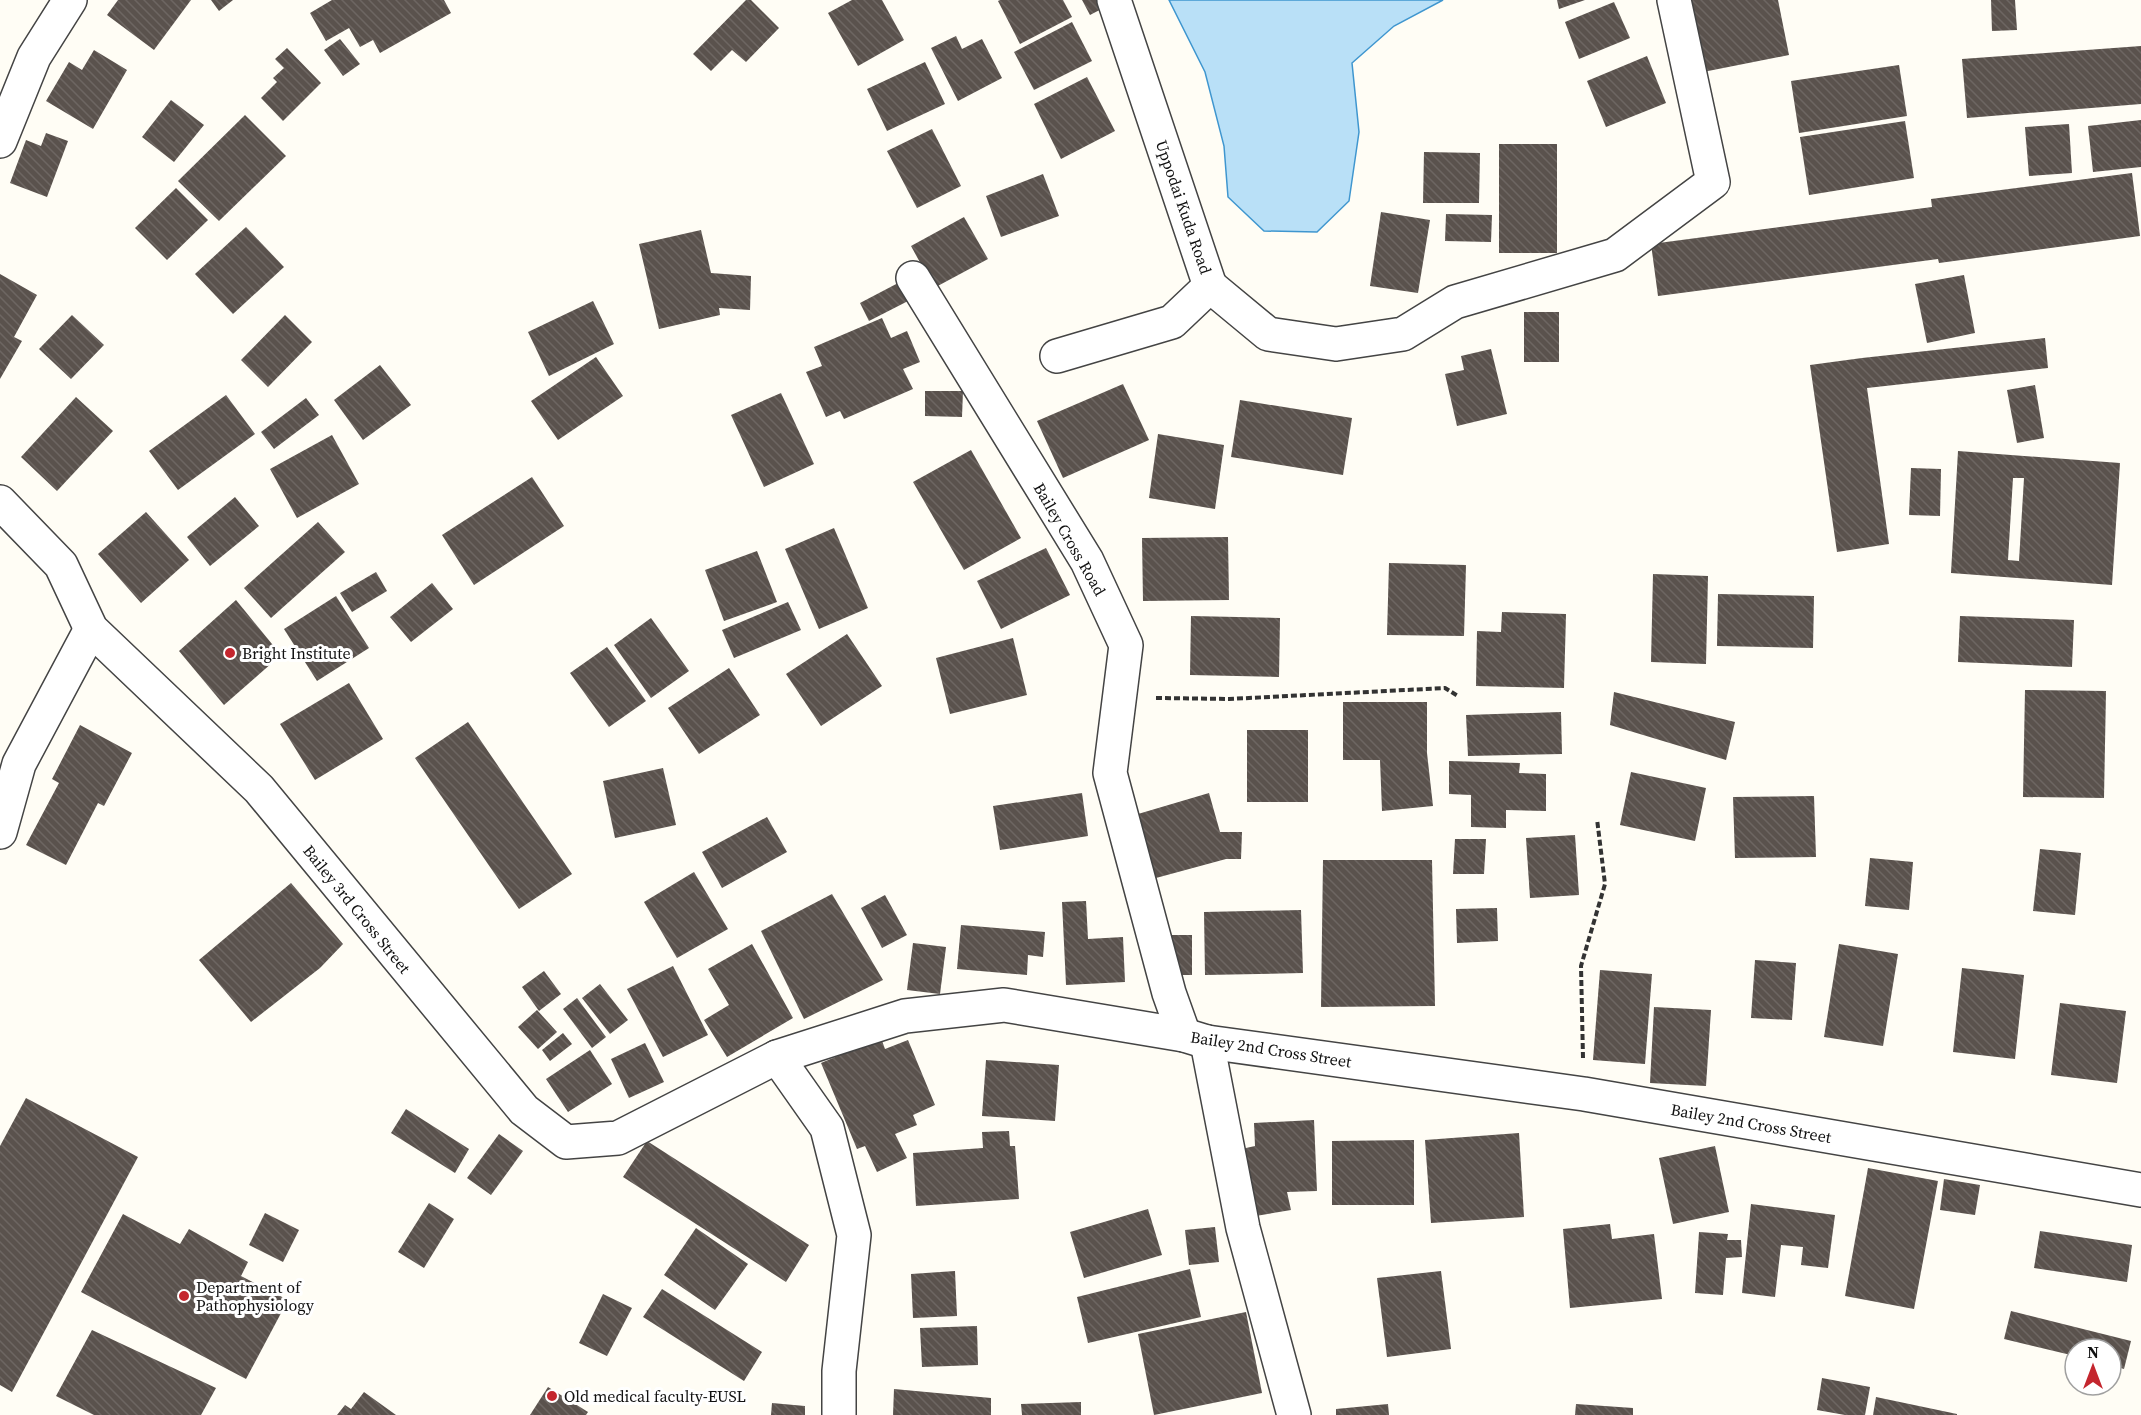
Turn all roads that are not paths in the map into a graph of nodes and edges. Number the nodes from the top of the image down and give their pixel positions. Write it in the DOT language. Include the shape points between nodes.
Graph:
graph roads {
  1 [pos="70,0"];
  2 [pos="1114,0"];
  3 [pos="1674,0"];
  4 [pos="0,141"];
  5 [pos="913,278"];
  6 [pos="1210,286"];
  7 [pos="1058,356"];
  8 [pos="0,502"];
  9 [pos="91,629"];
  10 [pos="0,832"];
  11 [pos="1196,1039"];
  12 [pos="777,1057"];
  13 [pos="2141,1190"];
  14 [pos="839,1415"];
  15 [pos="1294,1415"];
  1 -- 4 [label="street" via="33,57"];
  2 -- 6 [label="street, Uppodai Kuda Road"];
  3 -- 6 [label="street" via="1713,182 1615,255 1455,302 1403,334 1336,344 1268,334"];
  5 -- 11 [label="street, Bailey Cross Road" via="1087,561 1126,645 1110,773 1169,993"];
  6 -- 7 [label="street, Uppodai Kuda Road" via="1172,322"];
  8 -- 9 [label="street, Bailey 3rd Cross Street" via="61,565"];
  9 -- 10 [label="street" via="19,764"];
  9 -- 12 [label="street, Bailey 3rd Cross Street" via="259,789 524,1110 566,1142 618,1138"];
  11 -- 12 [label="street, Bailey 2nd Cross Street" via="1004,1005 905,1016"];
  11 -- 13 [label="street, Bailey 2nd Cross Street" via="1584,1094"];
  11 -- 15 [label="street, Bailey Cross Road"];
  12 -- 14 [label="street" via="827,1128 854,1235 839,1371"];
}
